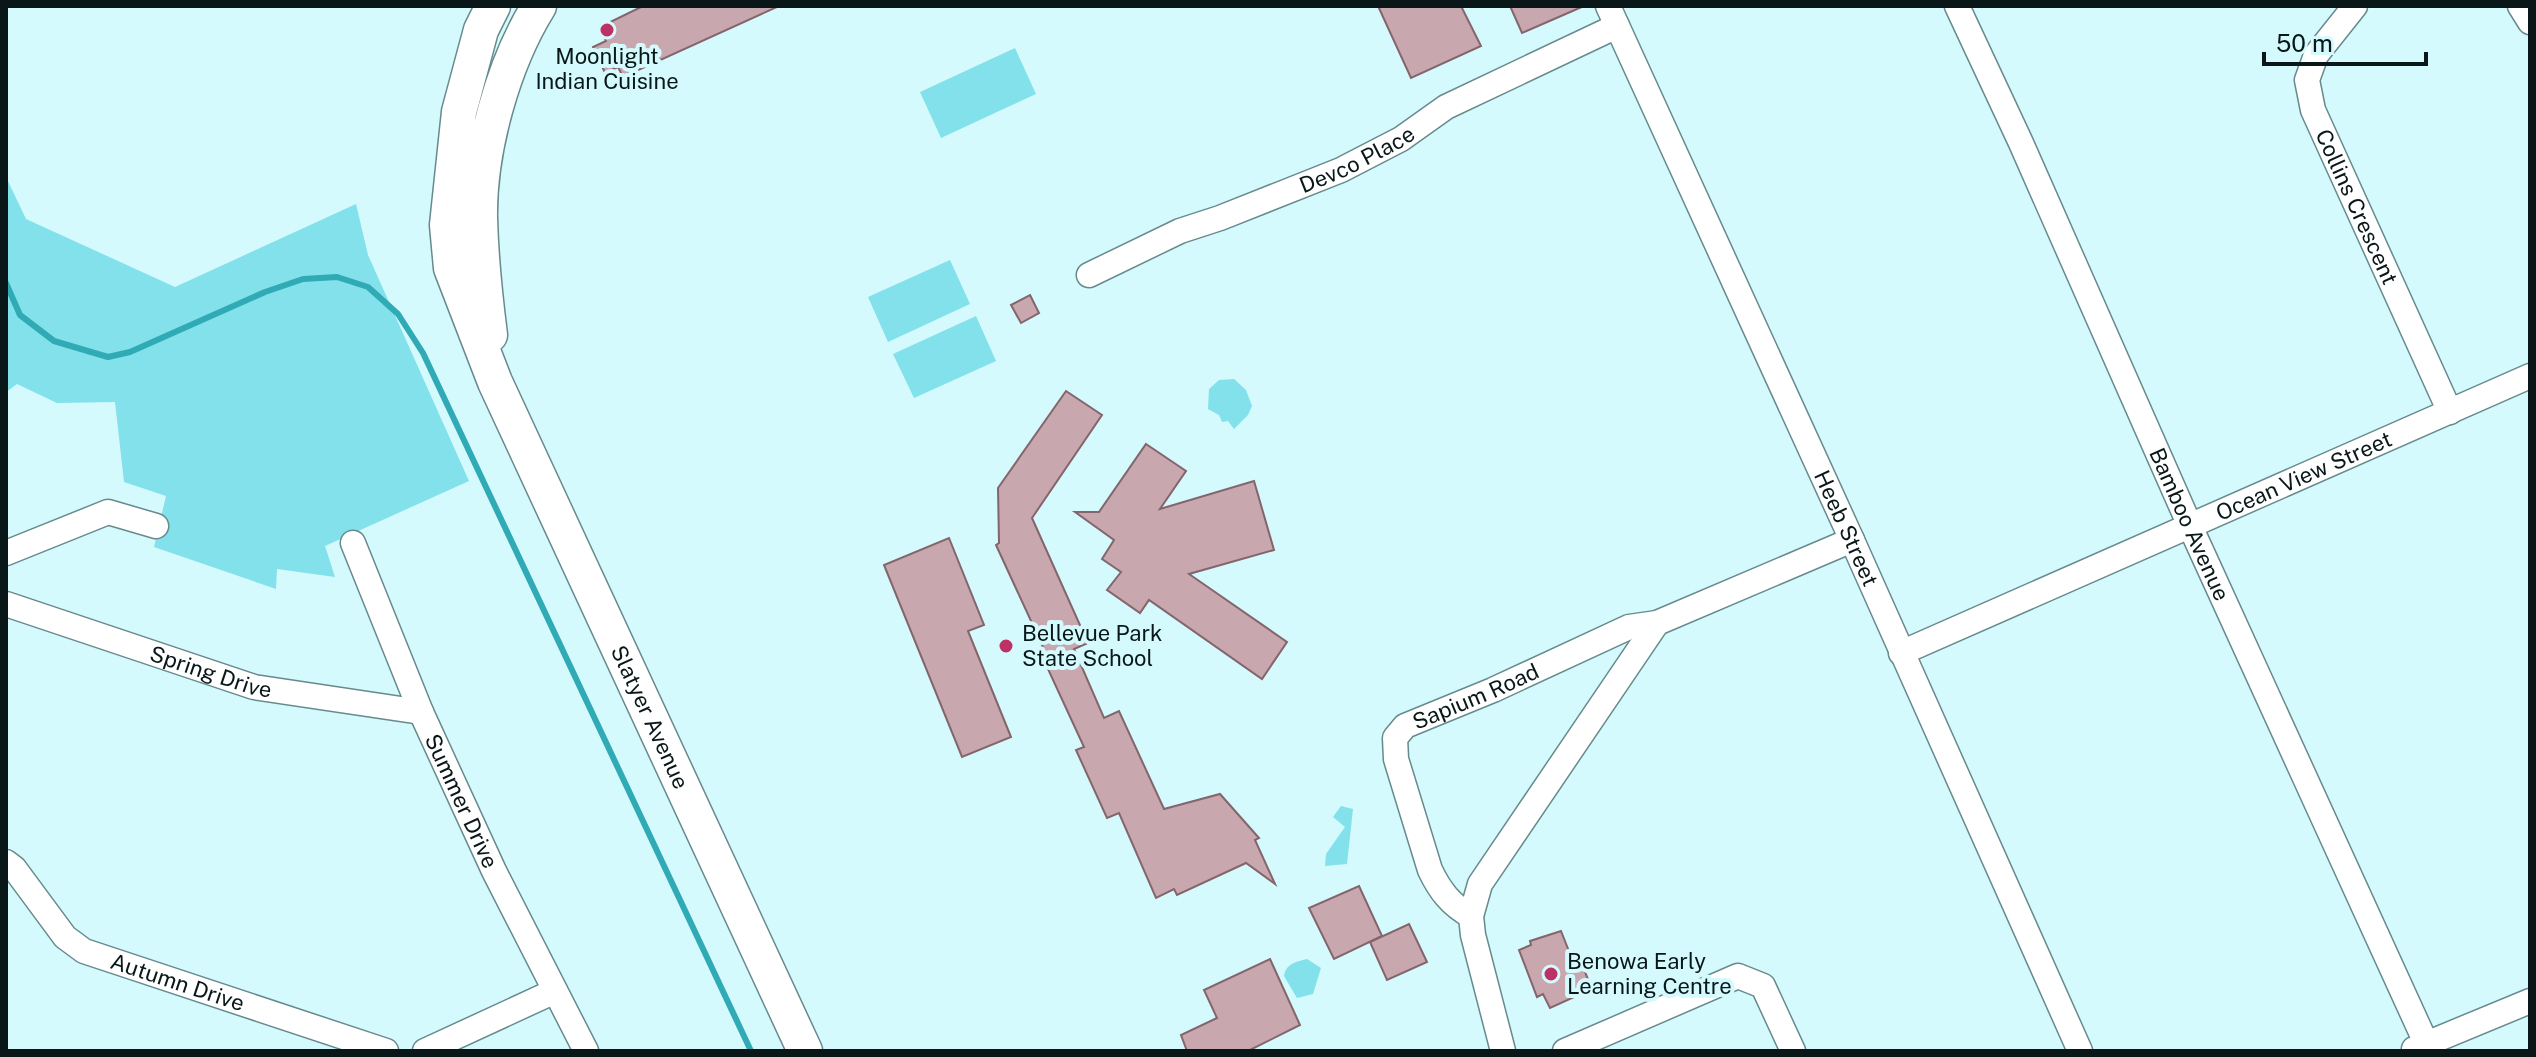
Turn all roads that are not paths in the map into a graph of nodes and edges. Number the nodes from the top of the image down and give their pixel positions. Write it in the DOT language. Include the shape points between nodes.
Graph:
graph roads {
  1 [pos="493,6"];
  2 [pos="539,6"];
  3 [pos="1957,6"];
  4 [pos="2355,6"];
  5 [pos="2520,6"];
  6 [pos="1612,16"];
  7 [pos="2530,22"];
  8 [pos="1089,275"];
  9 [pos="2530,376"];
  10 [pos="495,382"];
  11 [pos="2450,412"];
  12 [pos="156,526"];
  13 [pos="2190,526"];
  14 [pos="1852,540"];
  15 [pos="353,543"];
  16 [pos="6,553"];
  17 [pos="6,604"];
  18 [pos="1657,623"];
  19 [pos="1901,653"];
  20 [pos="421,712"];
  21 [pos="6,862"];
  22 [pos="1471,916"];
  23 [pos="555,991"];
  24 [pos="2530,1001"];
  25 [pos="2418,1047"];
  26 [pos="386,1051"];
  27 [pos="425,1051"];
  28 [pos="586,1051"];
  29 [pos="805,1051"];
  30 [pos="1503,1051"];
  31 [pos="1565,1051"];
  32 [pos="1793,1051"];
  33 [pos="2080,1051"];
  1 -- 10 [label="main road, Slatyer Avenue" via="481,30 459,112 447,225 451,268"];
  2 -- 10 [label="main road, Slatyer Avenue" via="504,82 486,150 480,215"];
  3 -- 13 [label="street, Bamboo Avenue"];
  4 -- 11 [label="street, Collins Crescent" via="2316,55 2307,80 2313,110"];
  5 -- 7 [label="street"];
  6 -- 8 [label="street, Devco Place" via="1341,170 1180,231"];
  6 -- 14 [label="street, Heeb Street"];
  9 -- 11 [label="street, Ocean View Street"];
  10 -- 29 [label="main road, Slatyer Avenue"];
  11 -- 13 [label="street, Ocean View Street"];
  12 -- 16 [label="street" via="108,512"];
  13 -- 19 [label="street, Ocean View Street"];
  13 -- 25 [label="street, Bamboo Avenue"];
  14 -- 18 [label="street, Sapium Road"];
  14 -- 19 [label="street, Heeb Street"];
  15 -- 20 [label="street, Summer Drive"];
  17 -- 20 [label="street, Spring Drive" via="254,687"];
  18 -- 22 [label="street" via="1494,861 1480,884"];
  18 -- 22 [label="street, Sapium Road" via="1629,627 1398,733 1394,753 1430,870 1455,907"];
  19 -- 33 [label="street, Heeb Street"];
  20 -- 23 [label="street, Summer Drive"];
  21 -- 26 [label="street, Autumn Drive" via="65,937 84,951"];
  22 -- 30 [label="street"];
  23 -- 27 [label="street"];
  23 -- 28 [label="street, Summer Drive"];
  24 -- 25 [label="street"];
  31 -- 32 [label="street" via="1738,976 1763,986"];
}
